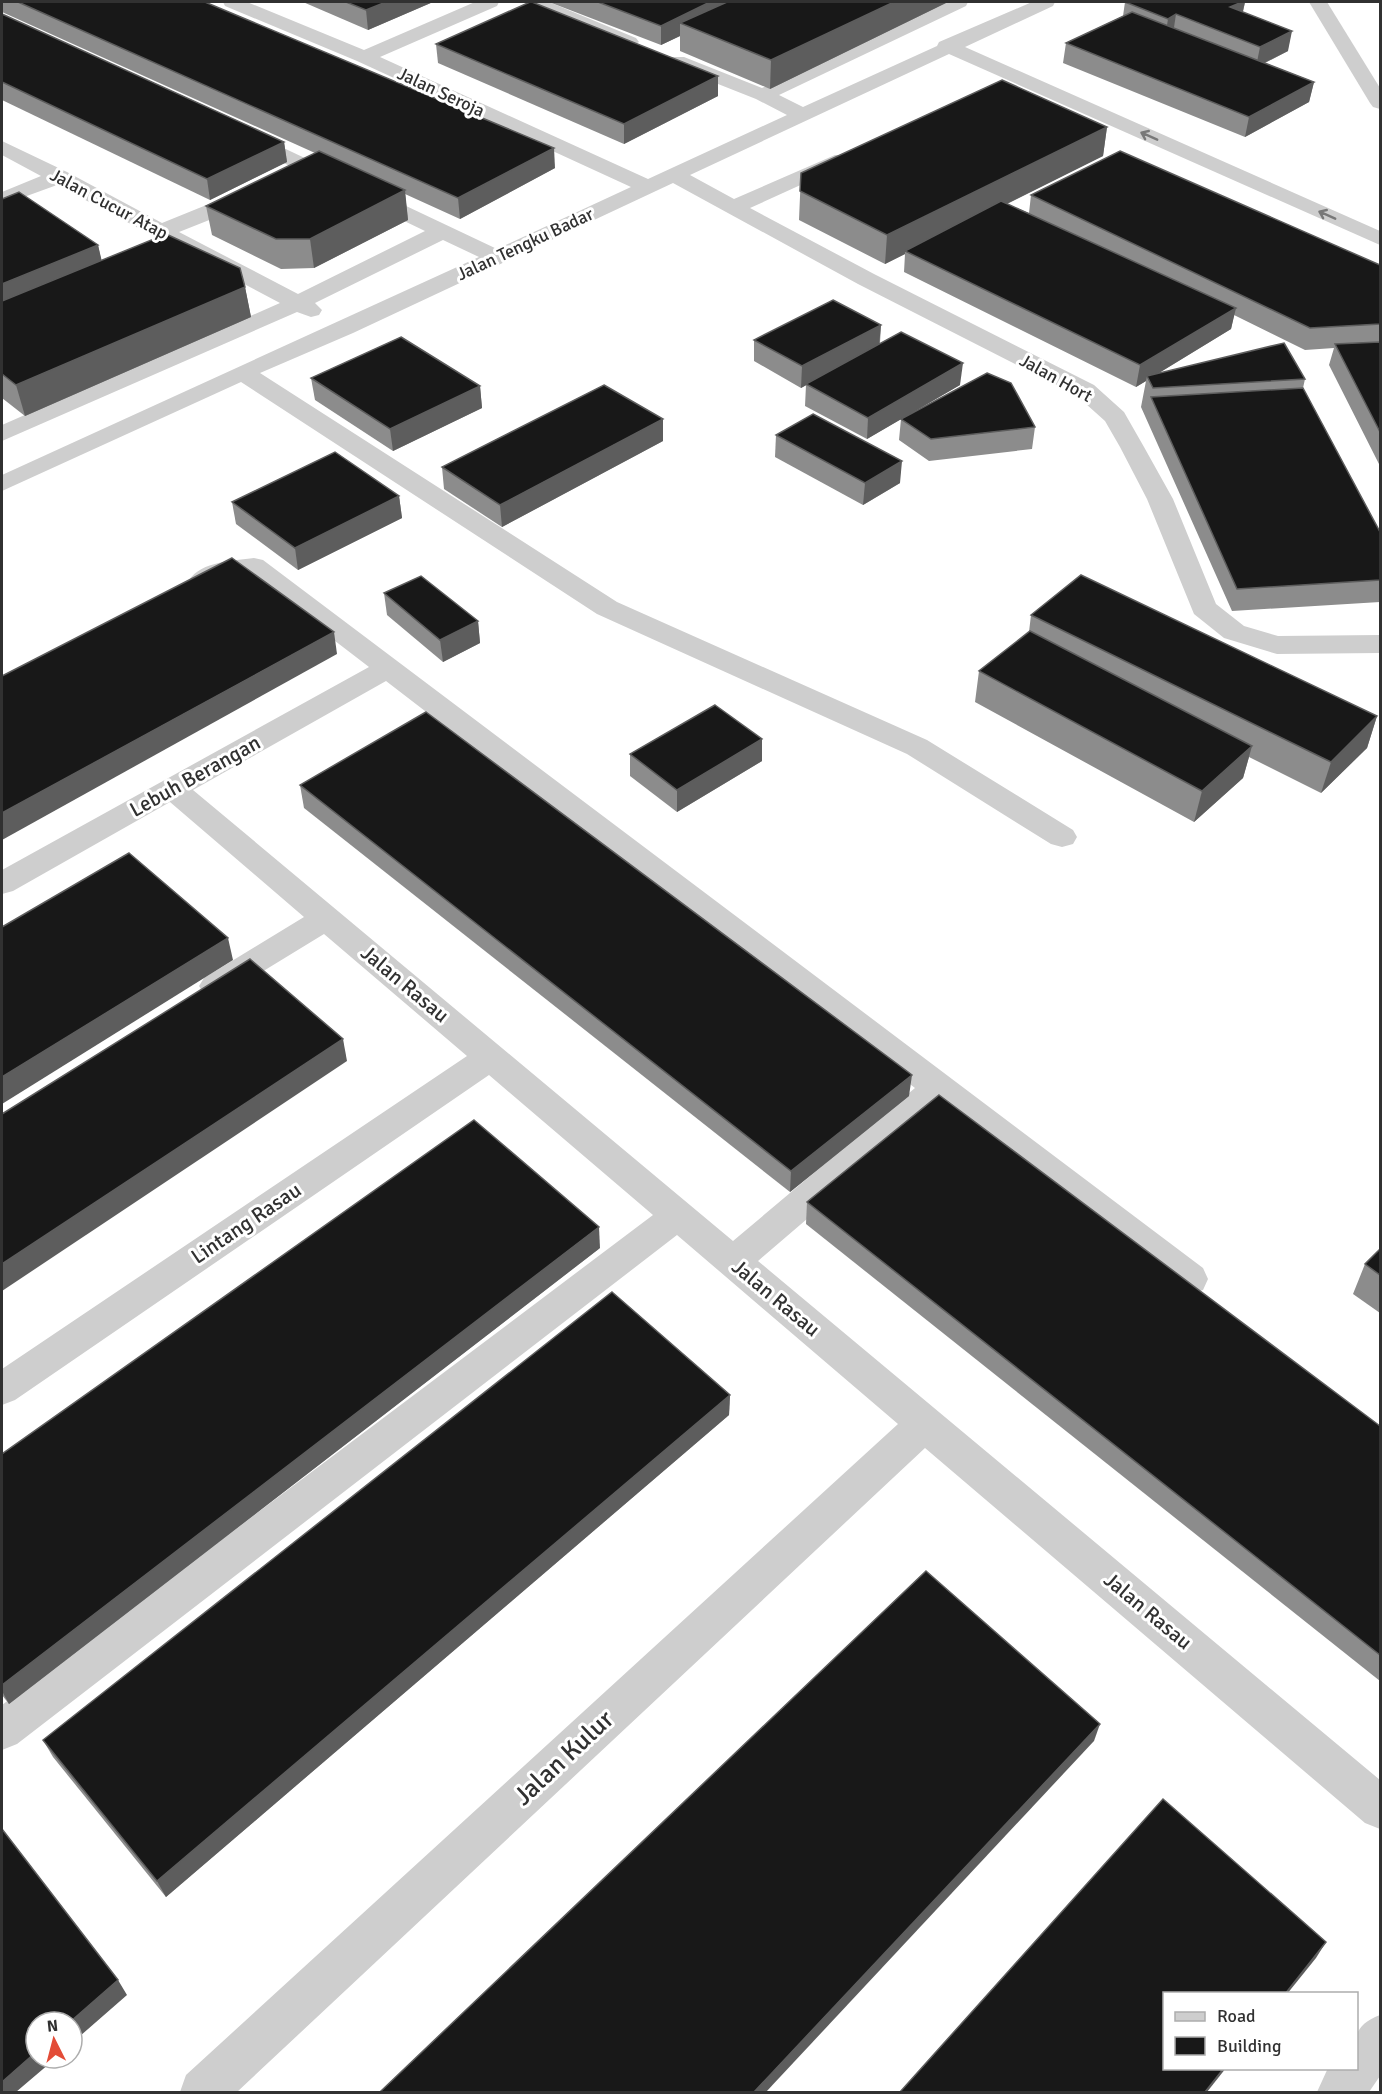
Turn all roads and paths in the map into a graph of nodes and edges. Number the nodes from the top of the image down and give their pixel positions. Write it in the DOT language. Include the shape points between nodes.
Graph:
graph roads {
  1 [pos="232,2"];
  2 [pos="490,2"];
  3 [pos="534,2"];
  4 [pos="959,2"];
  5 [pos="1046,2"];
  6 [pos="1318,2"];
  7 [pos="676,44"];
  8 [pos="946,46"];
  9 [pos="646,49"];
  10 [pos="364,57"];
  11 [pos="1022,80"];
  12 [pos="1000,89"];
  13 [pos="764,95"];
  14 [pos="1380,103"];
  15 [pos="801,114"];
  16 [pos="229,130"];
  17 [pos="2,147"];
  18 [pos="862,150"];
  19 [pos="316,169"];
  20 [pos="674,175"];
  21 [pos="60,176"];
  22 [pos="648,187"];
  23 [pos="2,199"];
  24 [pos="734,207"];
  25 [pos="443,231"];
  26 [pos="1380,239"];
  27 [pos="161,241"];
  28 [pos="497,257"];
  29 [pos="298,303"];
  30 [pos="345,328"];
  31 [pos="242,372"];
  32 [pos="5,429"];
  33 [pos="68,453"];
  34 [pos="2,484"];
  35 [pos="176,593"];
  36 [pos="1380,644"];
  37 [pos="388,668"];
  38 [pos="172,788"];
  39 [pos="1062,837"];
  40 [pos="2,884"];
  41 [pos="327,918"];
  42 [pos="194,999"];
  43 [pos="491,1057"];
  44 [pos="938,1088"];
  45 [pos="678,1215"];
  46 [pos="733,1262"];
  47 [pos="1190,1280"];
  48 [pos="2,1389"];
  49 [pos="926,1423"];
  50 [pos="2,1730"];
  51 [pos="1380,1808"];
  52 [pos="1380,2038"];
  53 [pos="1358,2068"];
  54 [pos="1356,2070"];
  55 [pos="203,2092"];
  56 [pos="1340,2092"];
  1 -- 10 [label="street, Jalan Seroja"];
  2 -- 10 [label="street"];
  3 -- 9 [label="street"];
  4 -- 13 [label="street"];
  5 -- 8 [label="street, Jalan Tengku Badar"];
  6 -- 14 [label="street"];
  7 -- 13 [label="street" via="657,53"];
  8 -- 11 [label="street"];
  8 -- 15 [label="street, Jalan Tengku Badar"];
  10 -- 22 [label="street, Jalan Seroja"];
  11 -- 12 [label="street"];
  26 -- 11 [label="street, one-way"];
  13 -- 15 [label="street"];
  15 -- 20 [label="street, Jalan Tengku Badar"];
  16 -- 19 [label="street"];
  17 -- 21 [label="street, Jalan Cucur Atap"];
  18 -- 24 [label="street"];
  19 -- 25 [label="street"];
  19 -- 27 [label="street"];
  20 -- 22 [label="street, Jalan Tengku Badar"];
  20 -- 24 [label="street, Jalan Hort"];
  21 -- 23 [label="street"];
  21 -- 27 [label="street, Jalan Cucur Atap"];
  22 -- 28 [label="street, Jalan Tengku Badar"];
  24 -- 36 [label="street, Jalan Hort" via="1085,390 1115,417 1132,447 1160,499 1204,608 1234,632 1277,645"];
  25 -- 28 [label="street"];
  25 -- 29 [label="street"];
  27 -- 29 [label="street, Jalan Cucur Atap" via="182,242"];
  28 -- 30 [label="street, Jalan Tengku Badar"];
  29 -- 30 [label="street, Jalan Cucur Atap"];
  29 -- 32 [label="street"];
  30 -- 31 [label="street, Jalan Tengku Badar"];
  31 -- 33 [label="street, Jalan Tengku Badar"];
  31 -- 39 [label="street" via="607,608 917,747"];
  32 -- 33 [label="street"];
  33 -- 34 [label="street, Jalan Tengku Badar"];
  35 -- 37 [label="street" via="217,572 254,566"];
  37 -- 38 [label="street, Lebuh Berangan"];
  37 -- 44 [label="street"];
  38 -- 40 [label="street, Lebuh Berangan"];
  38 -- 41 [label="street, Jalan Rasau"];
  41 -- 42 [label="street"];
  41 -- 43 [label="street, Jalan Rasau"];
  43 -- 45 [label="street, Jalan Rasau"];
  43 -- 48 [label="street, Lintang Rasau"];
  44 -- 46 [label="street"];
  44 -- 47 [label="street"];
  45 -- 46 [label="street, Jalan Rasau"];
  45 -- 50 [label="street"];
  46 -- 49 [label="street, Jalan Rasau"];
  49 -- 51 [label="street, Jalan Rasau"];
  49 -- 55 [label="street, Jalan Kulur"];
  52 -- 53 [label="street"];
  54 -- 56 [label="street"];
}
